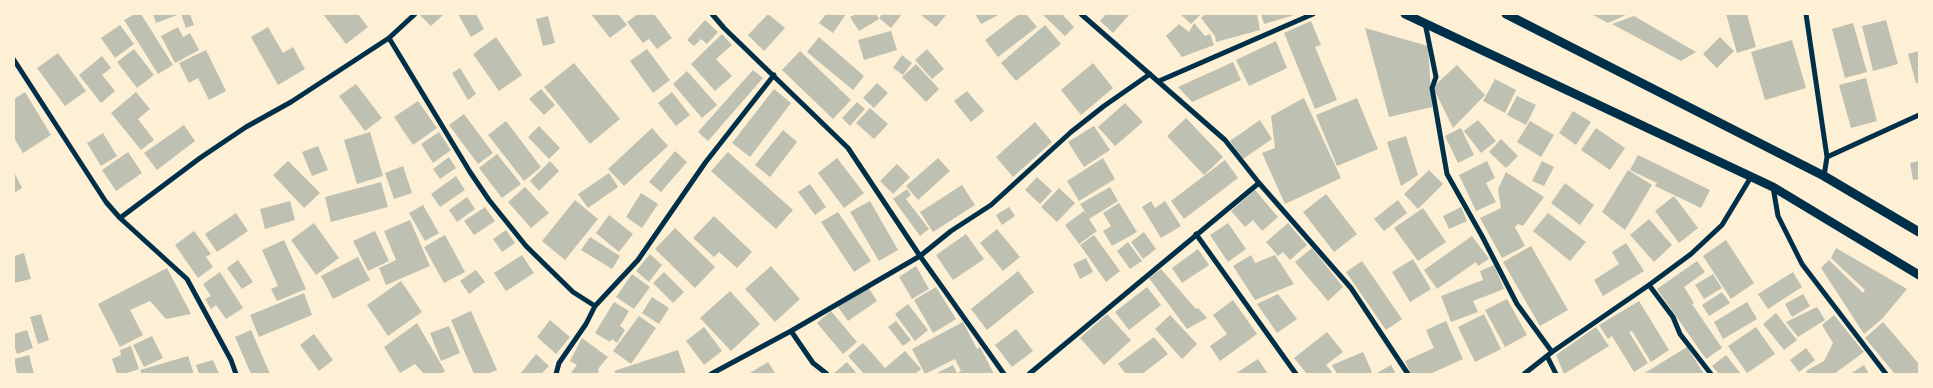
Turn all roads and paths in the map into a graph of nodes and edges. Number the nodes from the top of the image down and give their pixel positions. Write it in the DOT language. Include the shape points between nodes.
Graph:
graph roads {
  1 [pos="415,14"];
  2 [pos="712,14"];
  3 [pos="1081,14"];
  4 [pos="1313,14"];
  5 [pos="1405,14"];
  6 [pos="1506,14"];
  7 [pos="1806,14"];
  8 [pos="1425,22"];
  9 [pos="389,38"];
  10 [pos="14,60"];
  11 [pos="1150,74"];
  12 [pos="774,75"];
  13 [pos="1159,81"];
  14 [pos="1919,115"];
  15 [pos="1827,157"];
  16 [pos="1824,176"];
  17 [pos="1751,177"];
  18 [pos="1259,183"];
  19 [pos="1773,187"];
  20 [pos="120,218"];
  21 [pos="1919,232"];
  22 [pos="1196,234"];
  23 [pos="920,256"];
  24 [pos="1919,275"];
  25 [pos="1649,285"];
  26 [pos="595,306"];
  27 [pos="791,331"];
  28 [pos="1552,352"];
  29 [pos="1547,356"];
  30 [pos="236,374"];
  31 [pos="556,374"];
  32 [pos="711,374"];
  33 [pos="827,374"];
  34 [pos="1004,374"];
  35 [pos="1029,374"];
  36 [pos="1296,374"];
  37 [pos="1408,374"];
  38 [pos="1524,374"];
  39 [pos="1556,374"];
  40 [pos="1712,374"];
  41 [pos="1886,374"];
  1 -- 9 [label="street"];
  2 -- 12 [label="street"];
  3 -- 11 [label="street"];
  4 -- 13 [label="street"];
  5 -- 8 [label="street"];
  6 -- 16 [label="street"];
  7 -- 15 [label="street"];
  8 -- 17 [label="street"];
  8 -- 28 [label="street" via="1436,77 1432,88 1447,174 1517,304"];
  9 -- 20 [label="street" via="291,102 246,126"];
  9 -- 26 [label="street" via="489,200 526,246 573,292"];
  10 -- 20 [label="street" via="106,202"];
  11 -- 13 [label="street"];
  11 -- 23 [label="street" via="1071,132 991,205 951,230"];
  12 -- 23 [label="street" via="848,148"];
  12 -- 26 [label="street" via="705,163 638,260"];
  13 -- 18 [label="street" via="1225,140"];
  14 -- 15 [label="street"];
  15 -- 16 [label="street"];
  16 -- 21 [label="street"];
  17 -- 19 [label="street"];
  17 -- 25 [label="street" via="1722,225 1691,254"];
  18 -- 22 [label="street"];
  18 -- 37 [label="street" via="1351,288"];
  19 -- 24 [label="street"];
  19 -- 41 [label="street" via="1778,216 1802,264"];
  20 -- 30 [label="street" via="187,279"];
  22 -- 35 [label="street"];
  22 -- 36 [label="street"];
  23 -- 27 [label="street"];
  23 -- 34 [label="street"];
  25 -- 28 [label="street"];
  25 -- 40 [label="street" via="1673,317 1680,334"];
  26 -- 31 [label="street"];
  27 -- 32 [label="street"];
  27 -- 33 [label="street" via="813,363"];
  28 -- 29 [label="street"];
  29 -- 38 [label="street"];
  29 -- 39 [label="street"];
}
